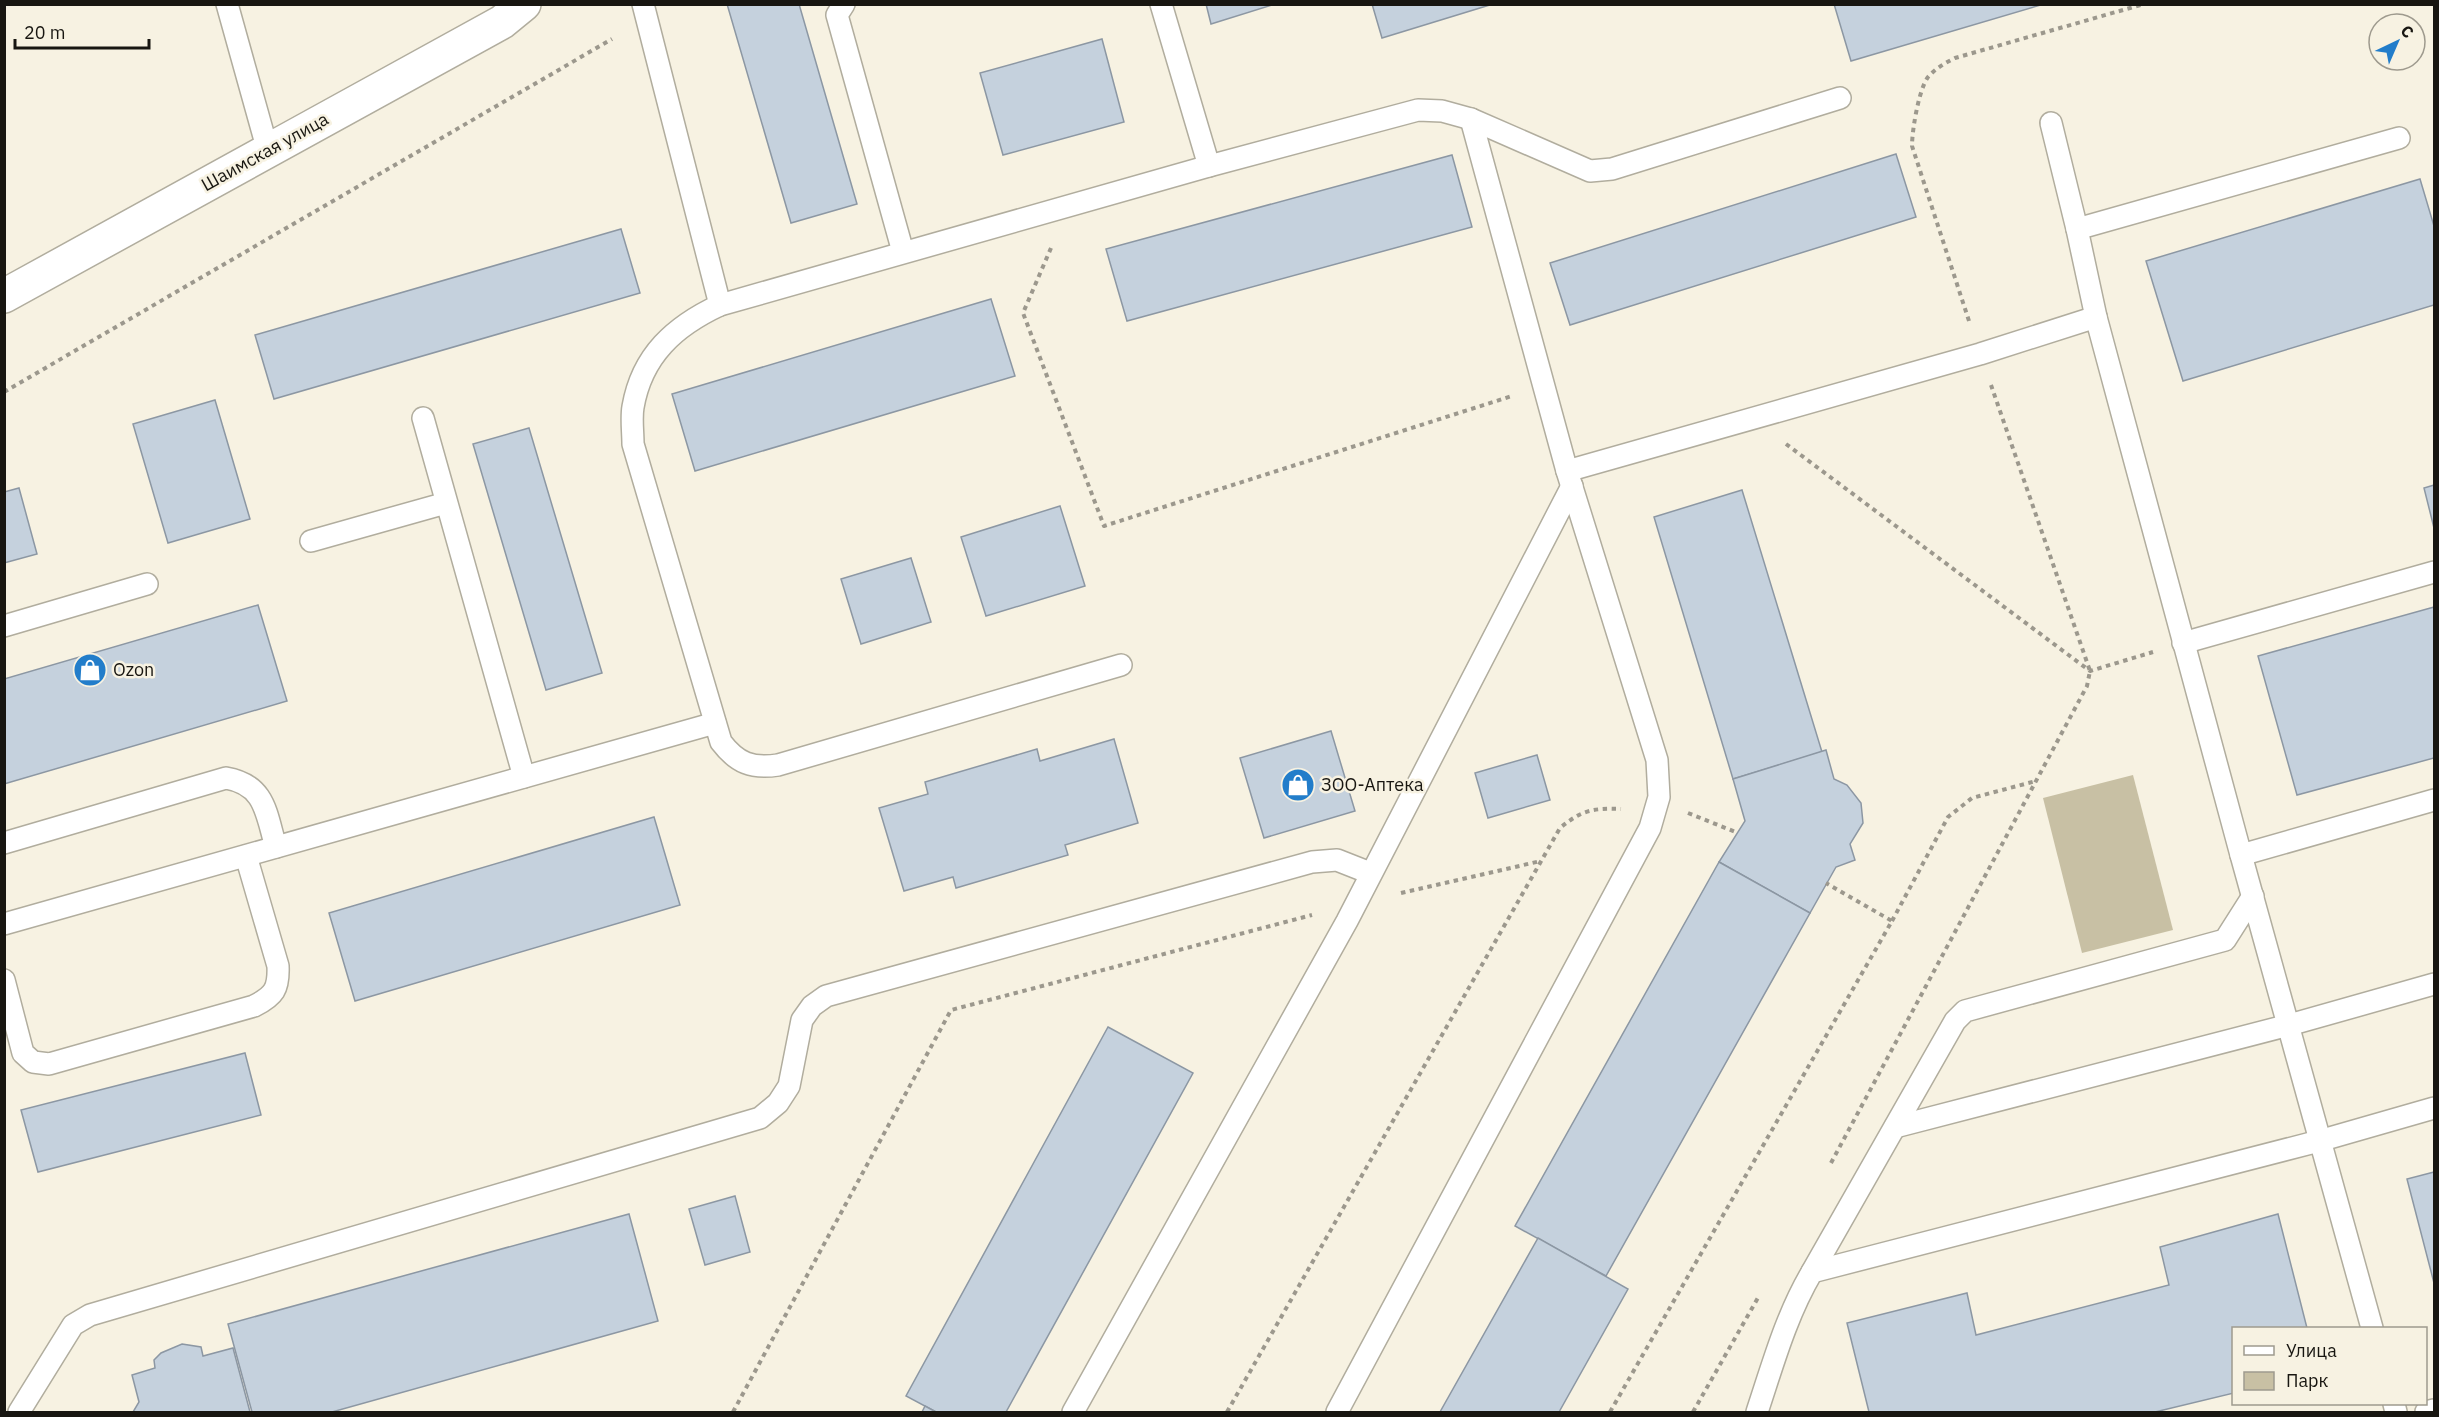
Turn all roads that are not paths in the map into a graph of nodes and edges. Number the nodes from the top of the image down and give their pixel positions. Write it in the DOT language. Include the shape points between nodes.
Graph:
graph roads {
  1 [pos="227,4"];
  2 [pos="524,4"];
  3 [pos="629,4"];
  4 [pos="643,4"];
  5 [pos="844,4"];
  6 [pos="1161,4"];
  7 [pos="650,27"];
  8 [pos="1840,98"];
  9 [pos="1471,119"];
  10 [pos="2051,123"];
  11 [pos="2399,138"];
  12 [pos="268,151"];
  13 [pos="1209,166"];
  14 [pos="2077,229"];
  15 [pos="903,252"];
  16 [pos="4,296"];
  17 [pos="720,305"];
  18 [pos="2096,317"];
  19 [pos="423,418"];
  20 [pos="1570,478"];
  21 [pos="446,503"];
  22 [pos="311,541"];
  23 [pos="2434,572"];
  24 [pos="147,584"];
  25 [pos="4,626"];
  26 [pos="2183,643"];
  27 [pos="1121,665"];
  28 [pos="715,723"];
  29 [pos="524,777"];
  30 [pos="2434,800"];
  31 [pos="4,843"];
  32 [pos="276,848"];
  33 [pos="2241,855"];
  34 [pos="246,856"];
  35 [pos="1370,873"];
  36 [pos="2253,896"];
  37 [pos="4,924"];
  38 [pos="4,980"];
  39 [pos="2434,984"];
  40 [pos="2289,1025"];
  41 [pos="2434,1108"];
  42 [pos="1895,1127"];
  43 [pos="2319,1141"];
  44 [pos="1812,1272"];
  45 [pos="2371,1327"];
  46 [pos="2434,1410"];
  47 [pos="20,1413"];
  48 [pos="1073,1413"];
  49 [pos="1336,1413"];
  50 [pos="1757,1413"];
  51 [pos="2426,1413"];
  1 -- 12 [label="lane"];
  2 -- 12 [label="main road, Шаимская улица" via="502,22"];
  3 -- 7 [label="lane"];
  4 -- 7 [label="lane"];
  5 -- 15 [label="lane" via="837,15"];
  6 -- 13 [label="lane"];
  7 -- 17 [label="lane"];
  8 -- 9 [label="lane" via="1612,169 1590,171"];
  9 -- 13 [label="lane" via="1442,111 1418,110"];
  9 -- 20 [label="lane"];
  10 -- 14 [label="lane"];
  11 -- 14 [label="lane"];
  12 -- 16 [label="main road, Шаимская улица"];
  13 -- 15 [label="lane"];
  14 -- 18 [label="lane"];
  15 -- 17 [label="lane"];
  17 -- 28 [label="lane" via="692,318 666,340 642,374 633,407 633,444"];
  18 -- 20 [label="lane" via="1752,418"];
  18 -- 26 [label="lane"];
  19 -- 21 [label="lane"];
  20 -- 35 [label="lane"];
  20 -- 49 [label="lane" via="1657,760 1659,797 1650,828"];
  21 -- 22 [label="lane"];
  21 -- 29 [label="lane"];
  23 -- 26 [label="lane"];
  24 -- 25 [label="lane"];
  26 -- 33 [label="lane"];
  27 -- 28 [label="lane" via="761,768 744,764 730,754"];
  28 -- 29 [label="lane"];
  29 -- 32 [label="lane"];
  30 -- 33 [label="lane"];
  31 -- 32 [label="lane" via="226,778 241,781 258,793"];
  32 -- 34 [label="lane"];
  33 -- 36 [label="lane"];
  34 -- 37 [label="lane"];
  34 -- 38 [label="lane" via="278,966 279,981 270,998 49,1064 33,1062 23,1053"];
  35 -- 47 [label="lane" via="1337,860 1312,862 826,996 802,1020 789,1086 778,1103 760,1118 90,1315 73,1325"];
  35 -- 48 [label="lane"];
  36 -- 40 [label="lane"];
  36 -- 42 [label="lane" via="2225,940 1965,1011 1955,1021"];
  39 -- 40 [label="lane"];
  40 -- 42 [label="lane"];
  40 -- 43 [label="lane"];
  41 -- 43 [label="lane"];
  42 -- 44 [label="lane"];
  43 -- 44 [label="lane"];
  43 -- 45 [label="lane"];
  44 -- 50 [label="lane" via="1788,1321"];
  46 -- 51 [label="lane"];
}
